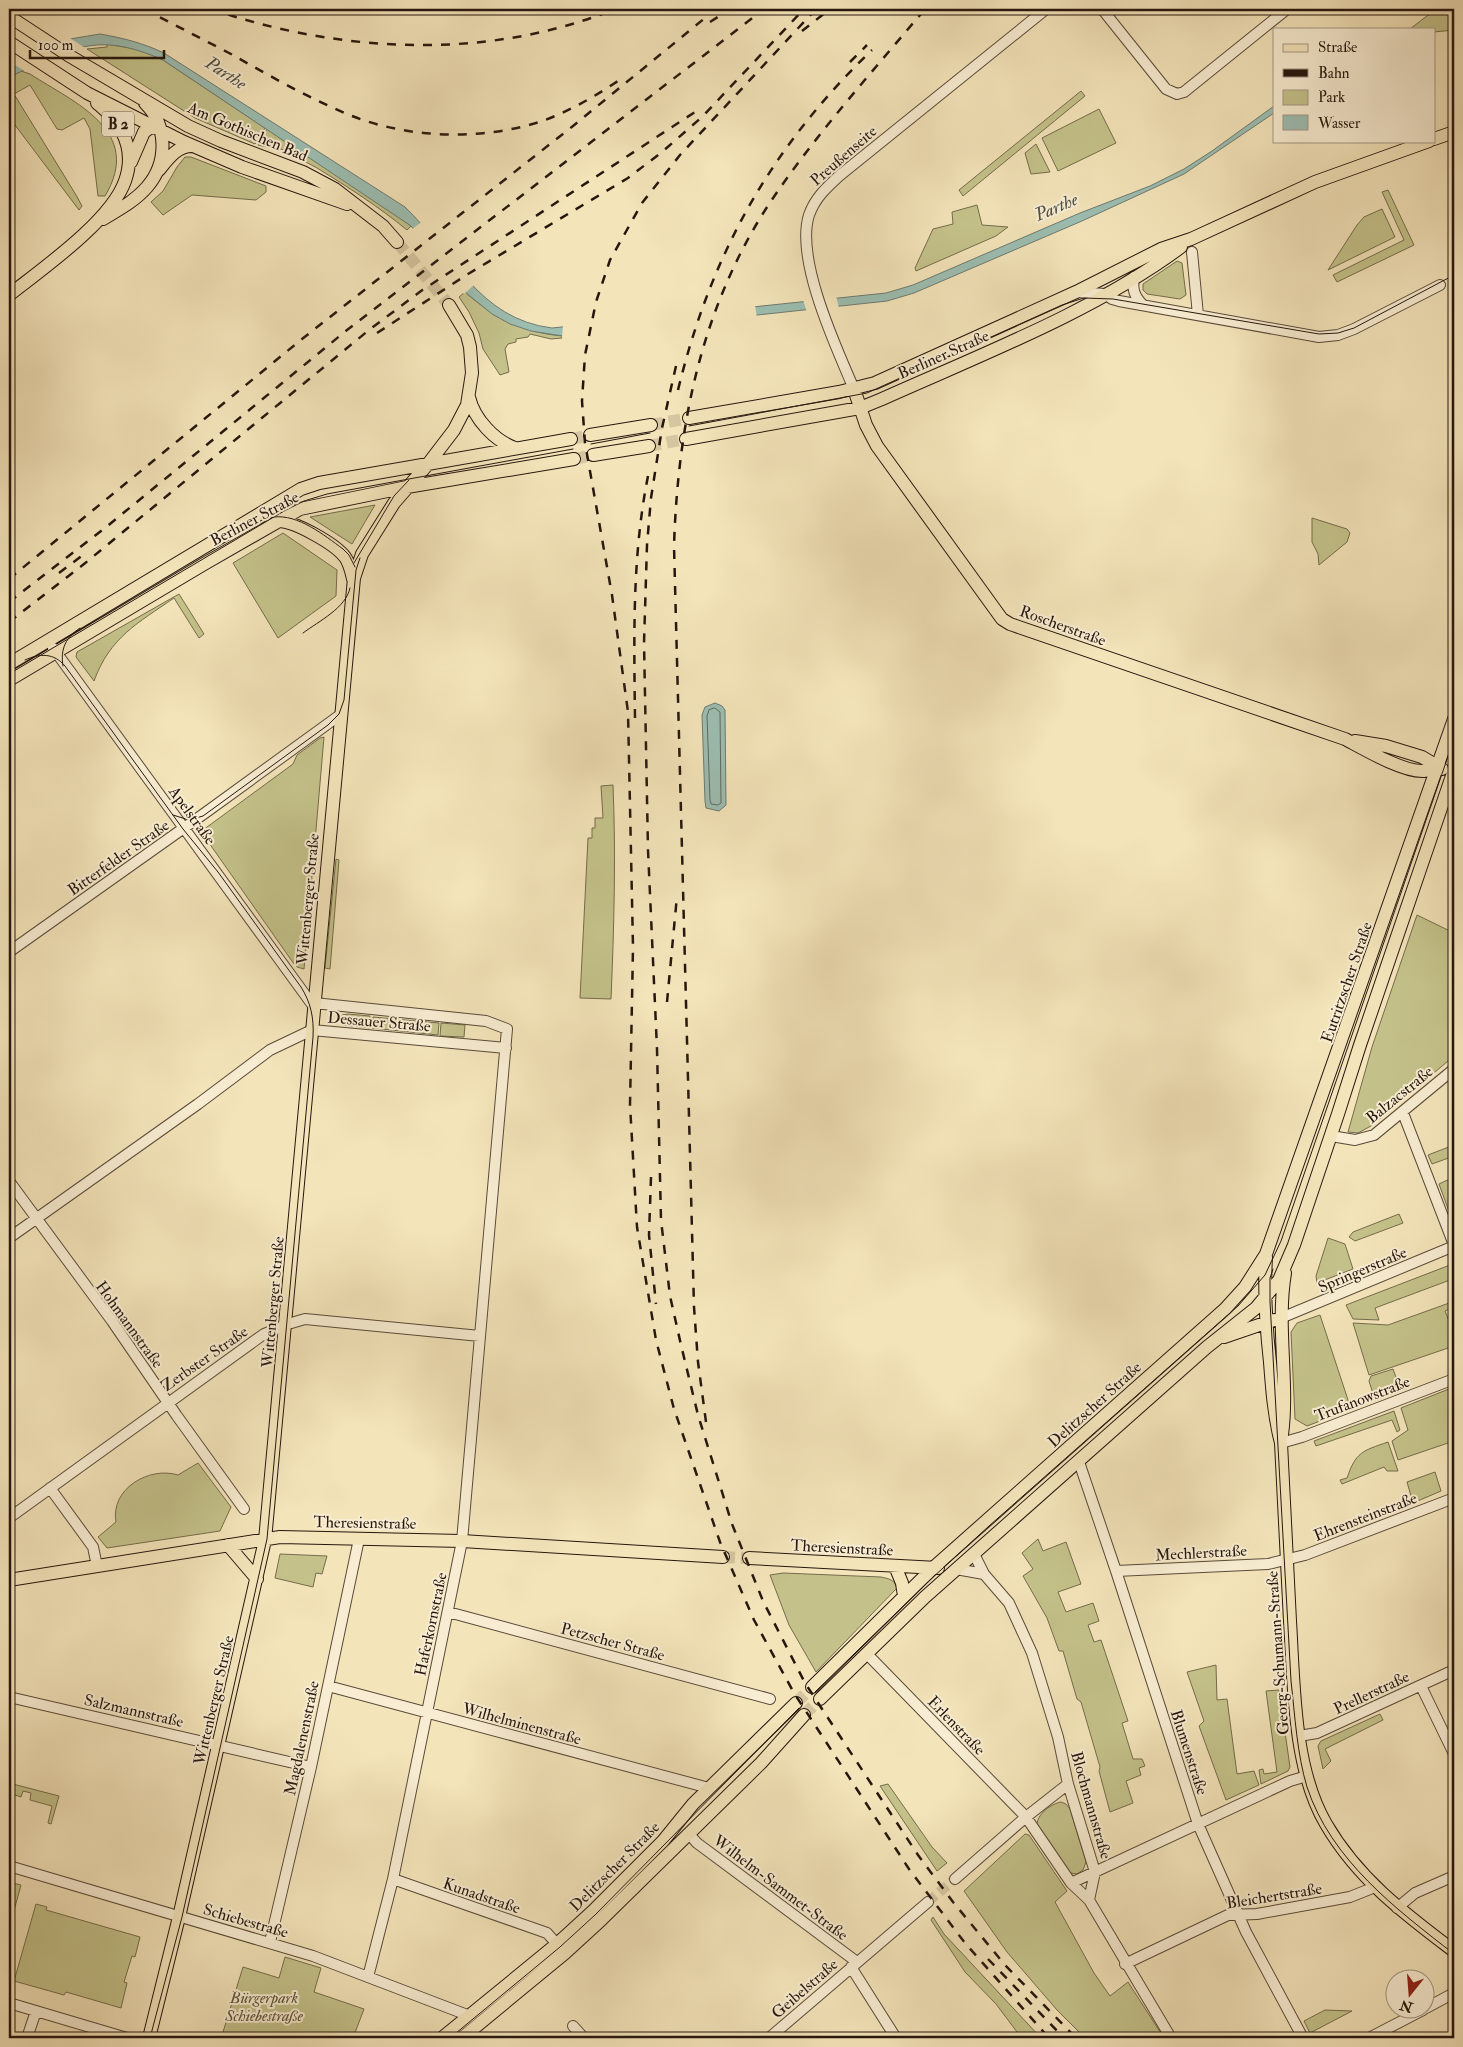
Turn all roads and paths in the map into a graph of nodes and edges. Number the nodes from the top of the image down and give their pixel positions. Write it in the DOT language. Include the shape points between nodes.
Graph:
graph roads {
  1 [pos="1046,9"];
  2 [pos="1102,9"];
  3 [pos="1287,9"];
  4 [pos="10,17"];
  5 [pos="9,42"];
  6 [pos="87,93"];
  7 [pos="140,97"];
  8 [pos="175,118"];
  9 [pos="156,126"];
  10 [pos="1454,132"];
  11 [pos="1436,138"];
  12 [pos="1426,142"];
  13 [pos="192,146"];
  14 [pos="129,166"];
  15 [pos="155,175"];
  16 [pos="366,212"];
  17 [pos="89,229"];
  18 [pos="1191,239"];
  19 [pos="397,242"];
  20 [pos="1192,252"];
  21 [pos="1111,275"];
  22 [pos="1134,277"];
  23 [pos="1440,285"];
  24 [pos="1076,292"];
  25 [pos="1106,294"];
  26 [pos="9,295"];
  27 [pos="449,305"];
  28 [pos="1143,305"];
  29 [pos="1198,315"];
  30 [pos="854,389"];
  31 [pos="469,397"];
  32 [pos="860,408"];
  33 [pos="689,418"];
  34 [pos="651,425"];
  35 [pos="590,435"];
  36 [pos="571,439"];
  37 [pos="686,439"];
  38 [pos="649,446"];
  39 [pos="515,448"];
  40 [pos="593,455"];
  41 [pos="574,459"];
  42 [pos="428,464"];
  43 [pos="412,483"];
  44 [pos="278,521"];
  45 [pos="353,582"];
  46 [pos="52,646"];
  47 [pos="9,664"];
  48 [pos="9,680"];
  49 [pos="340,715"];
  50 [pos="1454,719"];
  51 [pos="1438,768"];
  52 [pos="1454,770"];
  53 [pos="184,828"];
  54 [pos="9,952"];
  55 [pos="314,1005"];
  56 [pos="312,1030"];
  57 [pos="506,1048"];
  58 [pos="1454,1068"];
  59 [pos="1402,1113"];
  60 [pos="1331,1136"];
  61 [pos="9,1181"];
  62 [pos="36,1218"];
  63 [pos="9,1238"];
  64 [pos="1454,1246"];
  65 [pos="1266,1254"];
  66 [pos="1287,1266"];
  67 [pos="1265,1299"];
  68 [pos="1281,1318"];
  69 [pos="1266,1323"];
  70 [pos="286,1325"];
  71 [pos="480,1336"];
  72 [pos="1217,1339"];
  73 [pos="1454,1379"];
  74 [pos="168,1402"];
  75 [pos="1280,1443"];
  76 [pos="1079,1462"];
  77 [pos="50,1488"];
  78 [pos="1454,1498"];
  79 [pos="244,1509"];
  80 [pos="9,1518"];
  81 [pos="360,1539"];
  82 [pos="265,1540"];
  83 [pos="462,1541"];
  84 [pos="228,1546"];
  85 [pos="974,1554"];
  86 [pos="723,1557"];
  87 [pos="750,1558"];
  88 [pos="1286,1560"];
  89 [pos="97,1566"];
  90 [pos="895,1566"];
  91 [pos="933,1568"];
  92 [pos="956,1569"];
  93 [pos="1116,1571"];
  94 [pos="984,1574"];
  95 [pos="257,1579"];
  96 [pos="9,1580"];
  97 [pos="904,1596"];
  98 [pos="448,1612"];
  99 [pos="867,1654"];
  100 [pos="1454,1670"];
  101 [pos="328,1686"];
  102 [pos="1421,1686"];
  103 [pos="812,1687"];
  104 [pos="9,1697"];
  105 [pos="770,1699"];
  106 [pos="820,1699"];
  107 [pos="796,1703"];
  108 [pos="427,1713"];
  109 [pos="804,1715"];
  110 [pos="1299,1736"];
  111 [pos="219,1746"];
  112 [pos="1454,1754"];
  113 [pos="311,1767"];
  114 [pos="1307,1776"];
  115 [pos="1068,1784"];
  116 [pos="709,1788"];
  117 [pos="1026,1817"];
  118 [pos="1198,1824"];
  119 [pos="689,1834"];
  120 [pos="9,1866"];
  121 [pos="1095,1872"];
  122 [pos="1454,1876"];
  123 [pos="955,1878"];
  124 [pos="393,1879"];
  125 [pos="1070,1883"];
  126 [pos="1375,1887"];
  127 [pos="1089,1900"];
  128 [pos="928,1902"];
  129 [pos="1397,1908"];
  130 [pos="1240,1914"];
  131 [pos="179,1917"];
  132 [pos="270,1942"];
  133 [pos="557,1944"];
  134 [pos="1454,1951"];
  135 [pos="1125,1964"];
  136 [pos="854,1965"];
  137 [pos="368,1977"];
  138 [pos="1454,1993"];
  139 [pos="9,2003"];
  140 [pos="1436,2003"];
  141 [pos="36,2011"];
  142 [pos="470,2016"];
  143 [pos="1403,2020"];
  144 [pos="573,2026"];
  145 [pos="27,2038"];
  146 [pos="127,2038"];
  147 [pos="149,2038"];
  148 [pos="442,2038"];
  149 [pos="462,2038"];
  150 [pos="584,2038"];
  151 [pos="770,2038"];
  152 [pos="896,2038"];
  153 [pos="1171,2038"];
  154 [pos="1303,2038"];
  155 [pos="1369,2038"];
  1 -- 30 [label="street, Preußenseite" via="822,192 809,217 807,254 823,312"];
  2 -- 3 [label="street" via="1166,89 1177,94 1190,88"];
  4 -- 7 [label="main road, Am Gothischen Bad / B 2"];
  5 -- 6 [label="main road, Am Gothischen Bad / B 2"];
  6 -- 9 [label="main road, Am Gothischen Bad"];
  6 -- 14 [label="main road, B 2" via="112,117 122,132 129,153"];
  7 -- 8 [label="main road, Am Gothischen Bad"];
  7 -- 9 [label="main road, B 2" via="149,106"];
  8 -- 9 [label="main road"];
  8 -- 16 [label="main road, Am Gothischen Bad" via="212,137 312,176"];
  9 -- 13 [label="main road, Am Gothischen Bad"];
  9 -- 14 [label="main road" via="144,132"];
  9 -- 15 [label="main road, B 2" via="163,145"];
  10 -- 11 [label="main road"];
  12 -- 18 [label="main road, Berliner Straße" via="1315,182"];
  13 -- 15 [label="main road" via="176,151"];
  13 -- 16 [label="main road, Am Gothischen Bad"];
  14 -- 17 [label="main road, B 2" via="118,194"];
  15 -- 17 [label="main road, B 2" via="135,198"];
  16 -- 19 [label="main road, Am Gothischen Bad"];
  17 -- 26 [label="main road, B 2" via="70,248"];
  18 -- 21 [label="main road, Berliner Straße" via="1161,249"];
  18 -- 22 [label="main road, Berliner Straße"];
  20 -- 29 [label="street"];
  21 -- 24 [label="main road, Berliner Straße"];
  21 -- 25 [label="street"];
  22 -- 25 [label="main road, Berliner Straße"];
  22 -- 28 [label="street" via="1134,292"];
  23 -- 29 [label="street" via="1338,335 1318,337"];
  24 -- 25 [label="street"];
  24 -- 30 [label="main road, Berliner Straße" via="895,375"];
  25 -- 28 [label="street" via="1112,299"];
  25 -- 32 [label="main road, Berliner Straße"];
  27 -- 31 [label="main road" via="467,335 470,347 472,374"];
  28 -- 29 [label="street"];
  30 -- 32 [label="main road, Roscherstraße"];
  30 -- 33 [label="main road, Berliner Straße"];
  31 -- 39 [label="main road" via="485,426"];
  31 -- 42 [label="main road" via="457,426"];
  32 -- 37 [label="main road, Berliner Straße"];
  32 -- 51 [label="main road, Roscherstraße" via="877,446 1002,619 1018,628 1345,739 1382,759 1417,771"];
  34 -- 35 [label="main road"];
  36 -- 39 [label="main road, Berliner Straße"];
  38 -- 40 [label="main road"];
  39 -- 42 [label="main road, Berliner Straße"];
  41 -- 43 [label="main road, Berliner Straße"];
  42 -- 43 [label="main road"];
  42 -- 46 [label="main road, Berliner Straße" via="302,488"];
  43 -- 44 [label="main road, Berliner Straße" via="306,508"];
  43 -- 45 [label="main road, Wittenberger Straße" via="396,500 360,558"];
  44 -- 45 [label="main road" via="299,526 341,553 349,564"];
  44 -- 46 [label="main road, Berliner Straße"];
  45 -- 49 [label="main road, Wittenberger Straße"];
  46 -- 47 [label="main road, Berliner Straße"];
  46 -- 48 [label="main road, Berliner Straße"];
  46 -- 53 [label="street, Apelstraße"];
  49 -- 53 [label="street, Bitterfelder Straße"];
  49 -- 55 [label="main road, Wittenberger Straße"];
  50 -- 51 [label="main road, Eutritzscher Straße"];
  51 -- 52 [label="main road, Roscherstraße"];
  51 -- 65 [label="main road, Eutritzscher Straße"];
  52 -- 60 [label="main road, Eutritzscher Straße"];
  53 -- 54 [label="street, Bitterfelder Straße"];
  53 -- 55 [label="street, Apelstraße"];
  55 -- 56 [label="main road, Wittenberger Straße"];
  55 -- 57 [label="street, Dessauer Straße" via="486,1021 507,1029"];
  56 -- 57 [label="street, Dessauer Straße"];
  56 -- 62 [label="street, Dessauer Straße" via="270,1050"];
  56 -- 70 [label="main road, Wittenberger Straße"];
  57 -- 71 [label="street, Haferkornstraße"];
  58 -- 59 [label="street, Balzacstraße"];
  59 -- 60 [label="street, Balzacstraße" via="1374,1135 1355,1140"];
  59 -- 64 [label="street"];
  60 -- 66 [label="main road, Eutritzscher Straße"];
  61 -- 62 [label="street, Hohmannstraße"];
  62 -- 63 [label="street, Dessauer Straße"];
  62 -- 74 [label="street, Hohmannstraße"];
  64 -- 68 [label="street, Springerstraße"];
  65 -- 67 [label="main road, Georg-Schumann-Straße"];
  65 -- 91 [label="main road, Delitzscher Straße" via="1245,1287 1225,1309"];
  66 -- 67 [label="main road, Delitzscher Straße"];
  66 -- 68 [label="main road, Georg-Schumann-Straße"];
  67 -- 69 [label="main road, Georg-Schumann-Straße"];
  67 -- 72 [label="main road, Delitzscher Straße"];
  68 -- 69 [label="main road"];
  68 -- 75 [label="main road, Georg-Schumann-Straße" via="1284,1409"];
  69 -- 72 [label="main road"];
  69 -- 75 [label="main road, Georg-Schumann-Straße"];
  70 -- 71 [label="street, Zerbster Straße" via="304,1320"];
  70 -- 74 [label="street, Zerbster Straße" via="264,1334"];
  70 -- 82 [label="main road, Wittenberger Straße"];
  71 -- 83 [label="street, Haferkornstraße"];
  72 -- 76 [label="main road, Delitzscher Straße"];
  73 -- 75 [label="street, Trufanowstraße"];
  74 -- 77 [label="street, Zerbster Straße"];
  74 -- 79 [label="street, Hohmannstraße"];
  75 -- 88 [label="main road, Georg-Schumann-Straße"];
  76 -- 85 [label="main road, Delitzscher Straße"];
  76 -- 93 [label="street, Blumenstraße"];
  77 -- 80 [label="street, Zerbster Straße"];
  77 -- 89 [label="street" via="92,1547"];
  78 -- 88 [label="street, Ehrensteinstraße"];
  81 -- 82 [label="main road, Theresienstraße" via="280,1537"];
  81 -- 83 [label="main road, Theresienstraße"];
  81 -- 101 [label="street, Magdalenenstraße"];
  82 -- 84 [label="main road, Theresienstraße"];
  82 -- 95 [label="main road, Wittenberger Straße"];
  83 -- 86 [label="main road, Theresienstraße"];
  83 -- 98 [label="street, Haferkornstraße"];
  84 -- 89 [label="main road, Theresienstraße"];
  84 -- 95 [label="main road"];
  85 -- 92 [label="main road, Delitzscher Straße"];
  85 -- 94 [label="street, Blochmannstraße"];
  87 -- 90 [label="main road, Theresienstraße"];
  88 -- 93 [label="street, Mechlerstraße" via="1268,1564"];
  88 -- 110 [label="main road, Georg-Schumann-Straße"];
  89 -- 96 [label="main road, Theresienstraße"];
  90 -- 91 [label="main road, Theresienstraße"];
  90 -- 97 [label="main road"];
  91 -- 92 [label="main road"];
  91 -- 97 [label="main road, Delitzscher Straße"];
  92 -- 94 [label="street"];
  92 -- 99 [label="main road, Delitzscher Straße"];
  93 -- 118 [label="street, Blumenstraße"];
  94 -- 115 [label="street, Blochmannstraße" via="1009,1602 1032,1653 1058,1737"];
  95 -- 111 [label="main road, Wittenberger Straße"];
  97 -- 103 [label="main road, Delitzscher Straße"];
  98 -- 105 [label="street, Petzscher Straße"];
  98 -- 108 [label="street, Haferkornstraße"];
  99 -- 106 [label="main road, Delitzscher Straße"];
  99 -- 117 [label="street, Erlenstraße"];
  100 -- 102 [label="street, Prellerstraße"];
  101 -- 108 [label="street, Wilhelminenstraße"];
  101 -- 113 [label="street, Magdalenenstraße"];
  102 -- 110 [label="street, Prellerstraße" via="1317,1733"];
  102 -- 112 [label="street"];
  104 -- 111 [label="street, Salzmannstraße"];
  107 -- 116 [label="main road, Delitzscher Straße"];
  108 -- 116 [label="street, Wilhelminenstraße"];
  108 -- 124 [label="street, Haferkornstraße"];
  109 -- 119 [label="main road, Delitzscher Straße" via="761,1764"];
  110 -- 114 [label="main road, Georg-Schumann-Straße"];
  111 -- 113 [label="street, Salzmannstraße"];
  111 -- 131 [label="main road, Wittenberger Straße"];
  113 -- 132 [label="street, Magdalenenstraße"];
  114 -- 118 [label="street"];
  114 -- 126 [label="main road, Georg-Schumann-Straße" via="1326,1824"];
  115 -- 117 [label="street"];
  115 -- 121 [label="street, Blochmannstraße"];
  116 -- 133 [label="main road, Delitzscher Straße" via="664,1841"];
  117 -- 123 [label="street"];
  117 -- 125 [label="street, Erlenstraße"];
  118 -- 121 [label="street"];
  118 -- 130 [label="street, Blumenstraße"];
  119 -- 136 [label="street, Wilhelm-Sammet-Straße"];
  119 -- 149 [label="main road, Delitzscher Straße" via="572,1947"];
  120 -- 131 [label="street, Schiebestraße"];
  121 -- 125 [label="street"];
  121 -- 127 [label="street, Blochmannstraße"];
  122 -- 129 [label="street" via="1415,1894"];
  124 -- 133 [label="street, Kunadstraße" via="547,1933"];
  124 -- 137 [label="street, Haferkornstraße"];
  125 -- 127 [label="street, Erlenstraße"];
  126 -- 129 [label="main road, Georg-Schumann-Straße"];
  126 -- 130 [label="street, Bleichertstraße" via="1350,1898"];
  127 -- 135 [label="street"];
  128 -- 136 [label="street, Geibelstraße"];
  129 -- 134 [label="main road, Georg-Schumann-Straße"];
  130 -- 135 [label="street, Bleichertstraße" via="1228,1915"];
  130 -- 154 [label="street, Blumenstraße" via="1246,1932"];
  131 -- 132 [label="street, Schiebestraße"];
  131 -- 147 [label="main road, Wittenberger Straße"];
  132 -- 137 [label="street, Schiebestraße"];
  133 -- 142 [label="main road, Delitzscher Straße"];
  135 -- 153 [label="street"];
  136 -- 151 [label="street, Geibelstraße"];
  136 -- 152 [label="street, Wilhelm-Sammet-Straße"];
  137 -- 142 [label="street, Schiebestraße"];
  138 -- 140 [label="street"];
  139 -- 141 [label="street"];
  141 -- 145 [label="street"];
  141 -- 146 [label="street"];
  142 -- 148 [label="main road, Delitzscher Straße"];
  143 -- 155 [label="street"];
  144 -- 150 [label="street"];
}
